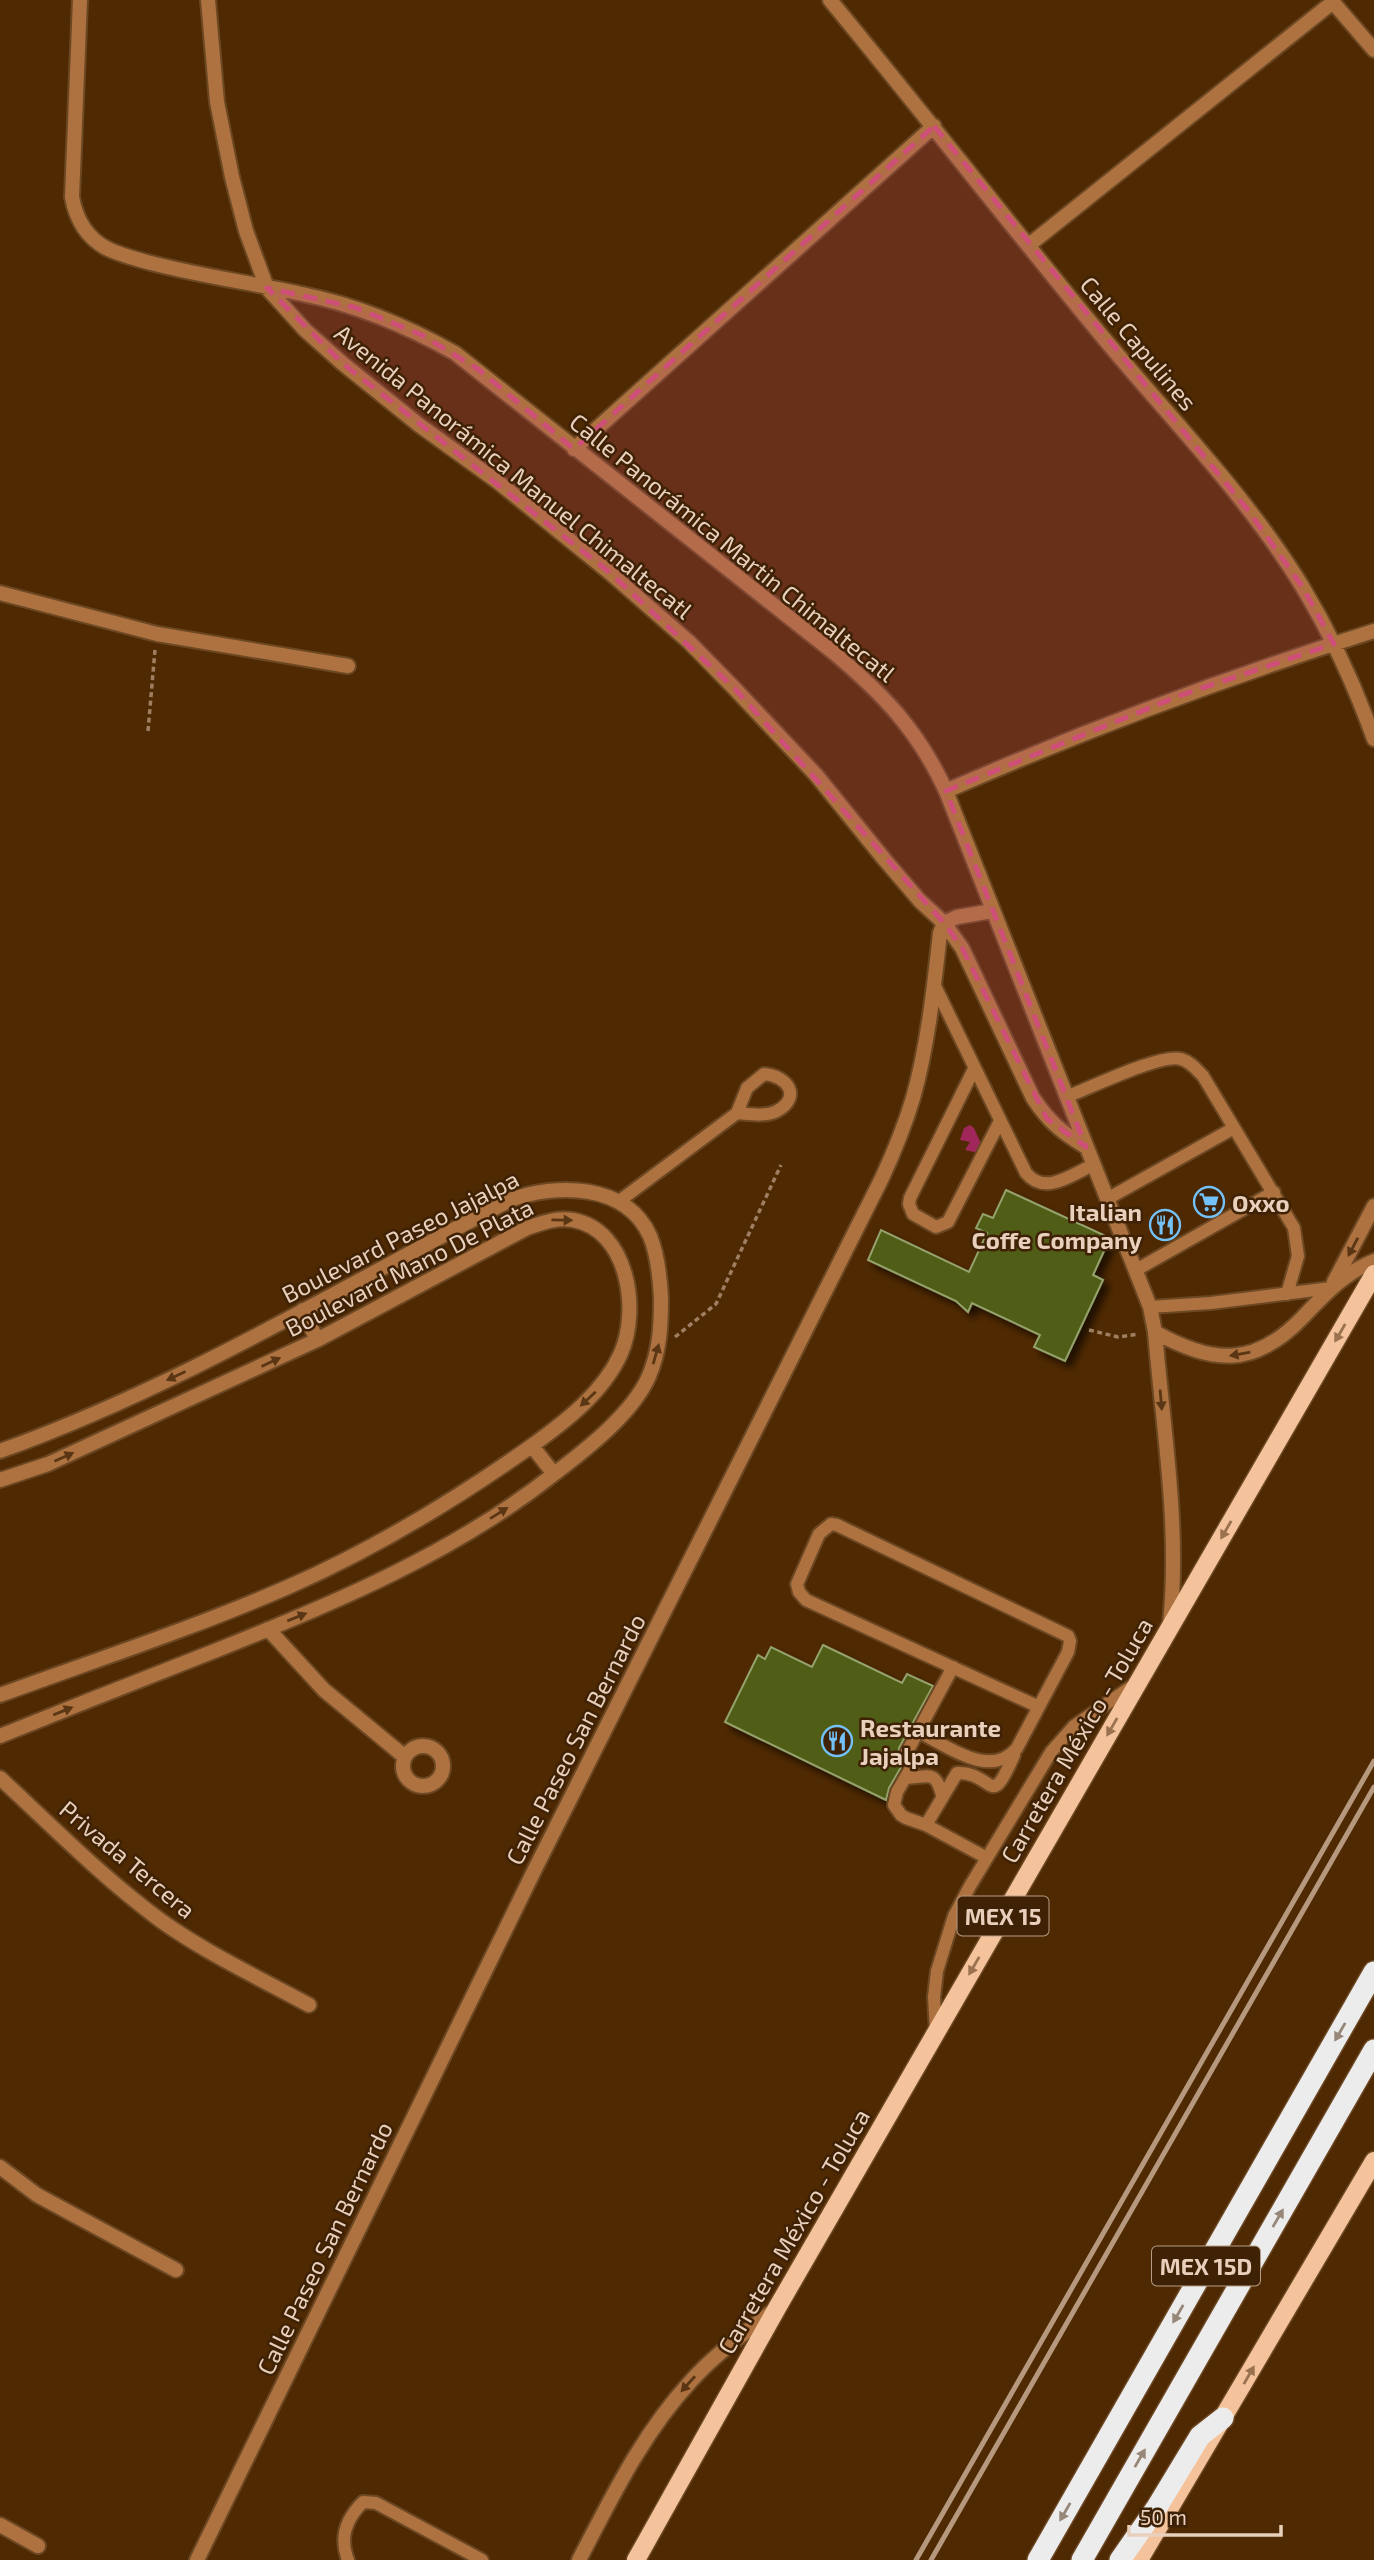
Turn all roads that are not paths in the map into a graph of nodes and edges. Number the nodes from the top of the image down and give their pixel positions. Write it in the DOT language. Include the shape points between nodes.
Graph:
graph roads {
  1 [pos="80,0"];
  2 [pos="208,0"];
  3 [pos="830,0"];
  4 [pos="1332,1"];
  5 [pos="1372,44"];
  6 [pos="934,126"];
  7 [pos="1029,245"];
  8 [pos="267,288"];
  9 [pos="574,449"];
  10 [pos="0,593"];
  11 [pos="1374,631"];
  12 [pos="1334,644"];
  13 [pos="348,666"];
  14 [pos="1374,739"];
  15 [pos="946,790"];
  16 [pos="992,911"];
  17 [pos="943,923"];
  18 [pos="933,982"];
  19 [pos="974,1069"];
  20 [pos="1066,1097"];
  21 [pos="737,1113"];
  22 [pos="1000,1121"];
  23 [pos="1234,1128"];
  24 [pos="1086,1147"];
  25 [pos="1093,1165"];
  26 [pos="1274,1192"];
  27 [pos="1107,1199"];
  28 [pos="618,1202"];
  29 [pos="1374,1206"];
  30 [pos="1374,1261"];
  31 [pos="1136,1270"];
  32 [pos="1374,1274"];
  33 [pos="1331,1288"];
  34 [pos="1287,1294"];
  35 [pos="1150,1307"];
  36 [pos="303,1310"];
  37 [pos="1155,1332"];
  38 [pos="317,1340"];
  39 [pos="532,1446"];
  40 [pos="0,1451"];
  41 [pos="554,1475"];
  42 [pos="0,1480"];
  43 [pos="1170,1627"];
  44 [pos="268,1629"];
  45 [pos="953,1667"];
  46 [pos="1138,1683"];
  47 [pos="0,1695"];
  48 [pos="1037,1706"];
  49 [pos="919,1732"];
  50 [pos="0,1736"];
  51 [pos="1017,1748"];
  52 [pos="405,1757"];
  53 [pos="0,1778"];
  54 [pos="905,1778"];
  55 [pos="942,1795"];
  56 [pos="926,1825"];
  57 [pos="987,1858"];
  58 [pos="1374,1972"];
  59 [pos="309,2006"];
  60 [pos="936,2032"];
  61 [pos="1374,2050"];
  62 [pos="1374,2161"];
  63 [pos="0,2167"];
  64 [pos="176,2270"];
  65 [pos="777,2308"];
  66 [pos="1223,2418"];
  67 [pos="0,2525"];
  68 [pos="38,2546"];
  69 [pos="197,2560"];
  70 [pos="348,2560"];
  71 [pos="482,2560"];
  72 [pos="579,2560"];
  73 [pos="636,2560"];
  74 [pos="1038,2560"];
  75 [pos="1082,2560"];
  76 [pos="1120,2560"];
  77 [pos="1139,2560"];
  1 -- 8 [label="street, Calle Panorámica Martin Chimaltecatl" via="72,197 80,225 93,239 121,254"];
  2 -- 8 [label="street" via="217,102 232,177"];
  3 -- 6 [label="street, Calle Capulines"];
  4 -- 5 [label="street"];
  4 -- 7 [label="street"];
  6 -- 7 [label="street, Calle Capulines"];
  6 -- 9 [label="street"];
  7 -- 12 [label="street, Calle Capulines" via="1248,510 1302,586"];
  8 -- 9 [label="street, Calle Panorámica Martin Chimaltecatl" via="354,307 422,335 478,369"];
  8 -- 17 [label="street, Avenida Panorámica Manuel Chimaltecatl" via="342,363 498,482 689,642 816,775"];
  9 -- 15 [label="street, Calle Panorámica Martin Chimaltecatl" via="876,688 912,730"];
  10 -- 13 [label="street" via="157,634"];
  11 -- 12 [label="street"];
  12 -- 14 [label="street, Calle Capulines"];
  12 -- 15 [label="street" via="1179,696"];
  15 -- 16 [label="street, Calle Panorámica Martin Chimaltecatl"];
  16 -- 17 [label="street"];
  16 -- 20 [label="street, Calle Panorámica Martin Chimaltecatl"];
  17 -- 18 [label="street, Calle Paseo San Bernardo"];
  17 -- 24 [label="street, Avenida Panorámica Manuel Chimaltecatl" via="962,948 1033,1098 1063,1134"];
  18 -- 19 [label="lane"];
  18 -- 69 [label="street, Calle Paseo San Bernardo" via="913,1096 882,1178 541,1857"];
  19 -- 22 [label="lane"];
  19 -- 22 [label="lane" via="910,1198 913,1214 936,1227 948,1222"];
  20 -- 23 [label="lane" via="1161,1059 1181,1059 1203,1076"];
  20 -- 24 [label="street, Calle Panorámica Martin Chimaltecatl"];
  21 -- 28 [label="lane"];
  22 -- 25 [label="lane" via="1026,1173 1039,1184 1047,1185"];
  23 -- 26 [label="lane"];
  23 -- 27 [label="lane"];
  24 -- 25 [label="street, Calle Panorámica Martin Chimaltecatl"];
  25 -- 27 [label="street, Calle Panorámica Martin Chimaltecatl"];
  26 -- 31 [label="lane"];
  26 -- 34 [label="lane" via="1297,1242 1298,1256"];
  27 -- 31 [label="street, Calle Panorámica Martin Chimaltecatl"];
  28 -- 36 [label="street, Boulevard Paseo Jajalpa" via="578,1190 532,1192"];
  41 -- 28 [label="street, Boulevard Paseo Jajalpa, one-way" via="635,1400 657,1352 662,1329 656,1252 635,1214"];
  29 -- 33 [label="street, one-way"];
  30 -- 33 [label="street"];
  31 -- 35 [label="street, Calle Panorámica Martin Chimaltecatl"];
  32 -- 43 [label="main road, Carretera México - Toluca / MEX 15, one-way"];
  33 -- 34 [label="lane"];
  33 -- 37 [label="street, one-way" via="1286,1334 1241,1355 1200,1353"];
  34 -- 35 [label="lane"];
  35 -- 37 [label="street, Calle Panorámica Martin Chimaltecatl"];
  36 -- 38 [label="street"];
  36 -- 40 [label="street, Boulevard Paseo Jajalpa, one-way" via="172,1378"];
  37 -- 43 [label="street, Calle Panorámica Martin Chimaltecatl, one-way" via="1174,1543"];
  38 -- 39 [label="street, Boulevard Mano De Plata, one-way" via="527,1227 552,1219 590,1226 618,1254 624,1275 629,1303 622,1351 592,1396"];
  42 -- 38 [label="street, Boulevard Mano De Plata, one-way" via="48,1464"];
  39 -- 41 [label="street"];
  39 -- 47 [label="street, Boulevard Mano De Plata" via="331,1567 233,1609"];
  44 -- 41 [label="street, Boulevard Paseo Jajalpa, one-way" via="335,1602 434,1552"];
  43 -- 46 [label="main road, Carretera México - Toluca / MEX 15"];
  50 -- 44 [label="street, Boulevard Paseo Jajalpa, one-way"];
  44 -- 52 [label="street" via="324,1690"];
  45 -- 48 [label="lane"];
  45 -- 48 [label="lane" via="806,1600 797,1584 824,1527 837,1525 1068,1636 1068,1653"];
  45 -- 49 [label="lane"];
  46 -- 57 [label="lane" via="1062,1738"];
  46 -- 60 [label="main road, Carretera México - Toluca / MEX 15, one-way"];
  48 -- 51 [label="lane"];
  49 -- 51 [label="lane" via="990,1763 1004,1760"];
  49 -- 54 [label="lane" via="907,1752 915,1761"];
  51 -- 55 [label="lane" via="998,1786 957,1773"];
  53 -- 59 [label="street, Privada Tercera" via="162,1921"];
  54 -- 55 [label="lane" via="933,1777"];
  54 -- 56 [label="lane" via="894,1805 901,1815"];
  55 -- 56 [label="lane"];
  56 -- 57 [label="lane"];
  57 -- 60 [label="lane" via="944,1943 934,1997"];
  58 -- 74 [label="highway, MEX 15D, one-way"];
  60 -- 65 [label="main road, Carretera México - Toluca / MEX 15"];
  75 -- 61 [label="highway, MEX 15D, one-way"];
  66 -- 62 [label="main road, one-way"];
  63 -- 64 [label="street" via="37,2195"];
  65 -- 72 [label="street, one-way" via="719,2353 667,2408 623,2474"];
  65 -- 73 [label="main road, Carretera México - Toluca / MEX 15"];
  66 -- 76 [label="highway" via="1200,2436"];
  66 -- 77 [label="main road"];
  67 -- 68 [label="street"];
  70 -- 71 [label="lane" via="342,2545 350,2515 363,2502 376,2503"];
}
